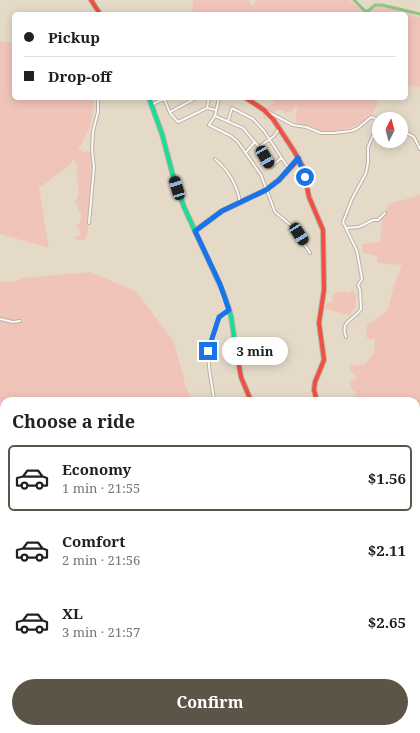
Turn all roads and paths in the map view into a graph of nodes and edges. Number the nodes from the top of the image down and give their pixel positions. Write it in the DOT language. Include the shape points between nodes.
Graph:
graph roads {
  1 [pos="90,0"];
  2 [pos="96,9"];
  3 [pos="95,12"];
  4 [pos="98,12"];
  5 [pos="98,100"];
  6 [pos="150,100"];
  7 [pos="161,100"];
  8 [pos="166,100"];
  9 [pos="192,100"];
  10 [pos="209,100"];
  11 [pos="218,100"];
  12 [pos="249,100"];
  13 [pos="152,105"];
  14 [pos="207,108"];
  15 [pos="216,110"];
  16 [pos="264,110"];
  17 [pos="170,112"];
  18 [pos="215,116"];
  19 [pos="372,117"];
  20 [pos="228,121"];
  21 [pos="280,128"];
  22 [pos="408,134"];
  23 [pos="372,138"];
  24 [pos="270,140"];
  25 [pos="255,142"];
  26 [pos="259,147"];
  27 [pos="420,149"];
  28 [pos="246,152"];
  29 [pos="281,158"];
  30 [pos="298,158"];
  31 [pos="215,159"];
  32 [pos="288,169"];
  33 [pos="266,190"];
  34 [pos="240,202"];
  35 [pos="385,213"];
  36 [pos="89,223"];
  37 [pos="346,228"];
  38 [pos="195,231"];
  39 [pos="310,253"];
  40 [pos="229,310"];
  41 [pos="0,318"];
  42 [pos="20,321"];
  43 [pos="346,337"];
  44 [pos="213,397"];
  45 [pos="249,397"];
  46 [pos="316,397"];
  1 -- 2 [label="main road"];
  2 -- 3 [label="street"];
  2 -- 4 [label="main road"];
  5 -- 36 [label="street" via="98,112 92,130 94,167"];
  6 -- 13 [label="main road"];
  7 -- 13 [label="street"];
  8 -- 17 [label="street"];
  9 -- 17 [label="street"];
  10 -- 14 [label="street"];
  11 -- 15 [label="street"];
  12 -- 16 [label="main road"];
  13 -- 38 [label="main road" via="177,188"];
  14 -- 15 [label="street"];
  14 -- 17 [label="street" via="178,122"];
  15 -- 18 [label="street"];
  16 -- 19 [label="street" via="293,125 321,133 358,128"];
  16 -- 21 [label="main road"];
  18 -- 20 [label="street"];
  18 -- 28 [label="street" via="209,125 231,136"];
  20 -- 24 [label="street" via="232,108 253,119"];
  20 -- 25 [label="street" via="243,128"];
  21 -- 24 [label="street"];
  21 -- 30 [label="main road"];
  22 -- 27 [label="street" via="414,137"];
  23 -- 37 [label="street" via="368,147 366,173 343,222"];
  24 -- 26 [label="street"];
  24 -- 29 [label="street"];
  25 -- 26 [label="street"];
  25 -- 28 [label="street"];
  26 -- 29 [label="street" via="271,167"];
  28 -- 33 [label="street" via="261,175"];
  29 -- 32 [label="street"];
  30 -- 32 [label="main road"];
  30 -- 46 [label="main road" via="323,233 324,290 319,323 324,360 315,382"];
  31 -- 34 [label="street" via="233,181"];
  32 -- 33 [label="main road"];
  33 -- 34 [label="main road"];
  33 -- 39 [label="street" via="275,212 296,231"];
  34 -- 38 [label="main road" via="222,211"];
  35 -- 37 [label="street" via="378,220 359,227"];
  37 -- 43 [label="street" via="359,256 362,279 358,286 361,309 345,324"];
  38 -- 40 [label="main road" via="220,284"];
  40 -- 44 [label="street" via="219,317 208,351"];
  40 -- 45 [label="main road" via="241,378"];
  41 -- 42 [label="street" via="13,322"];
}
